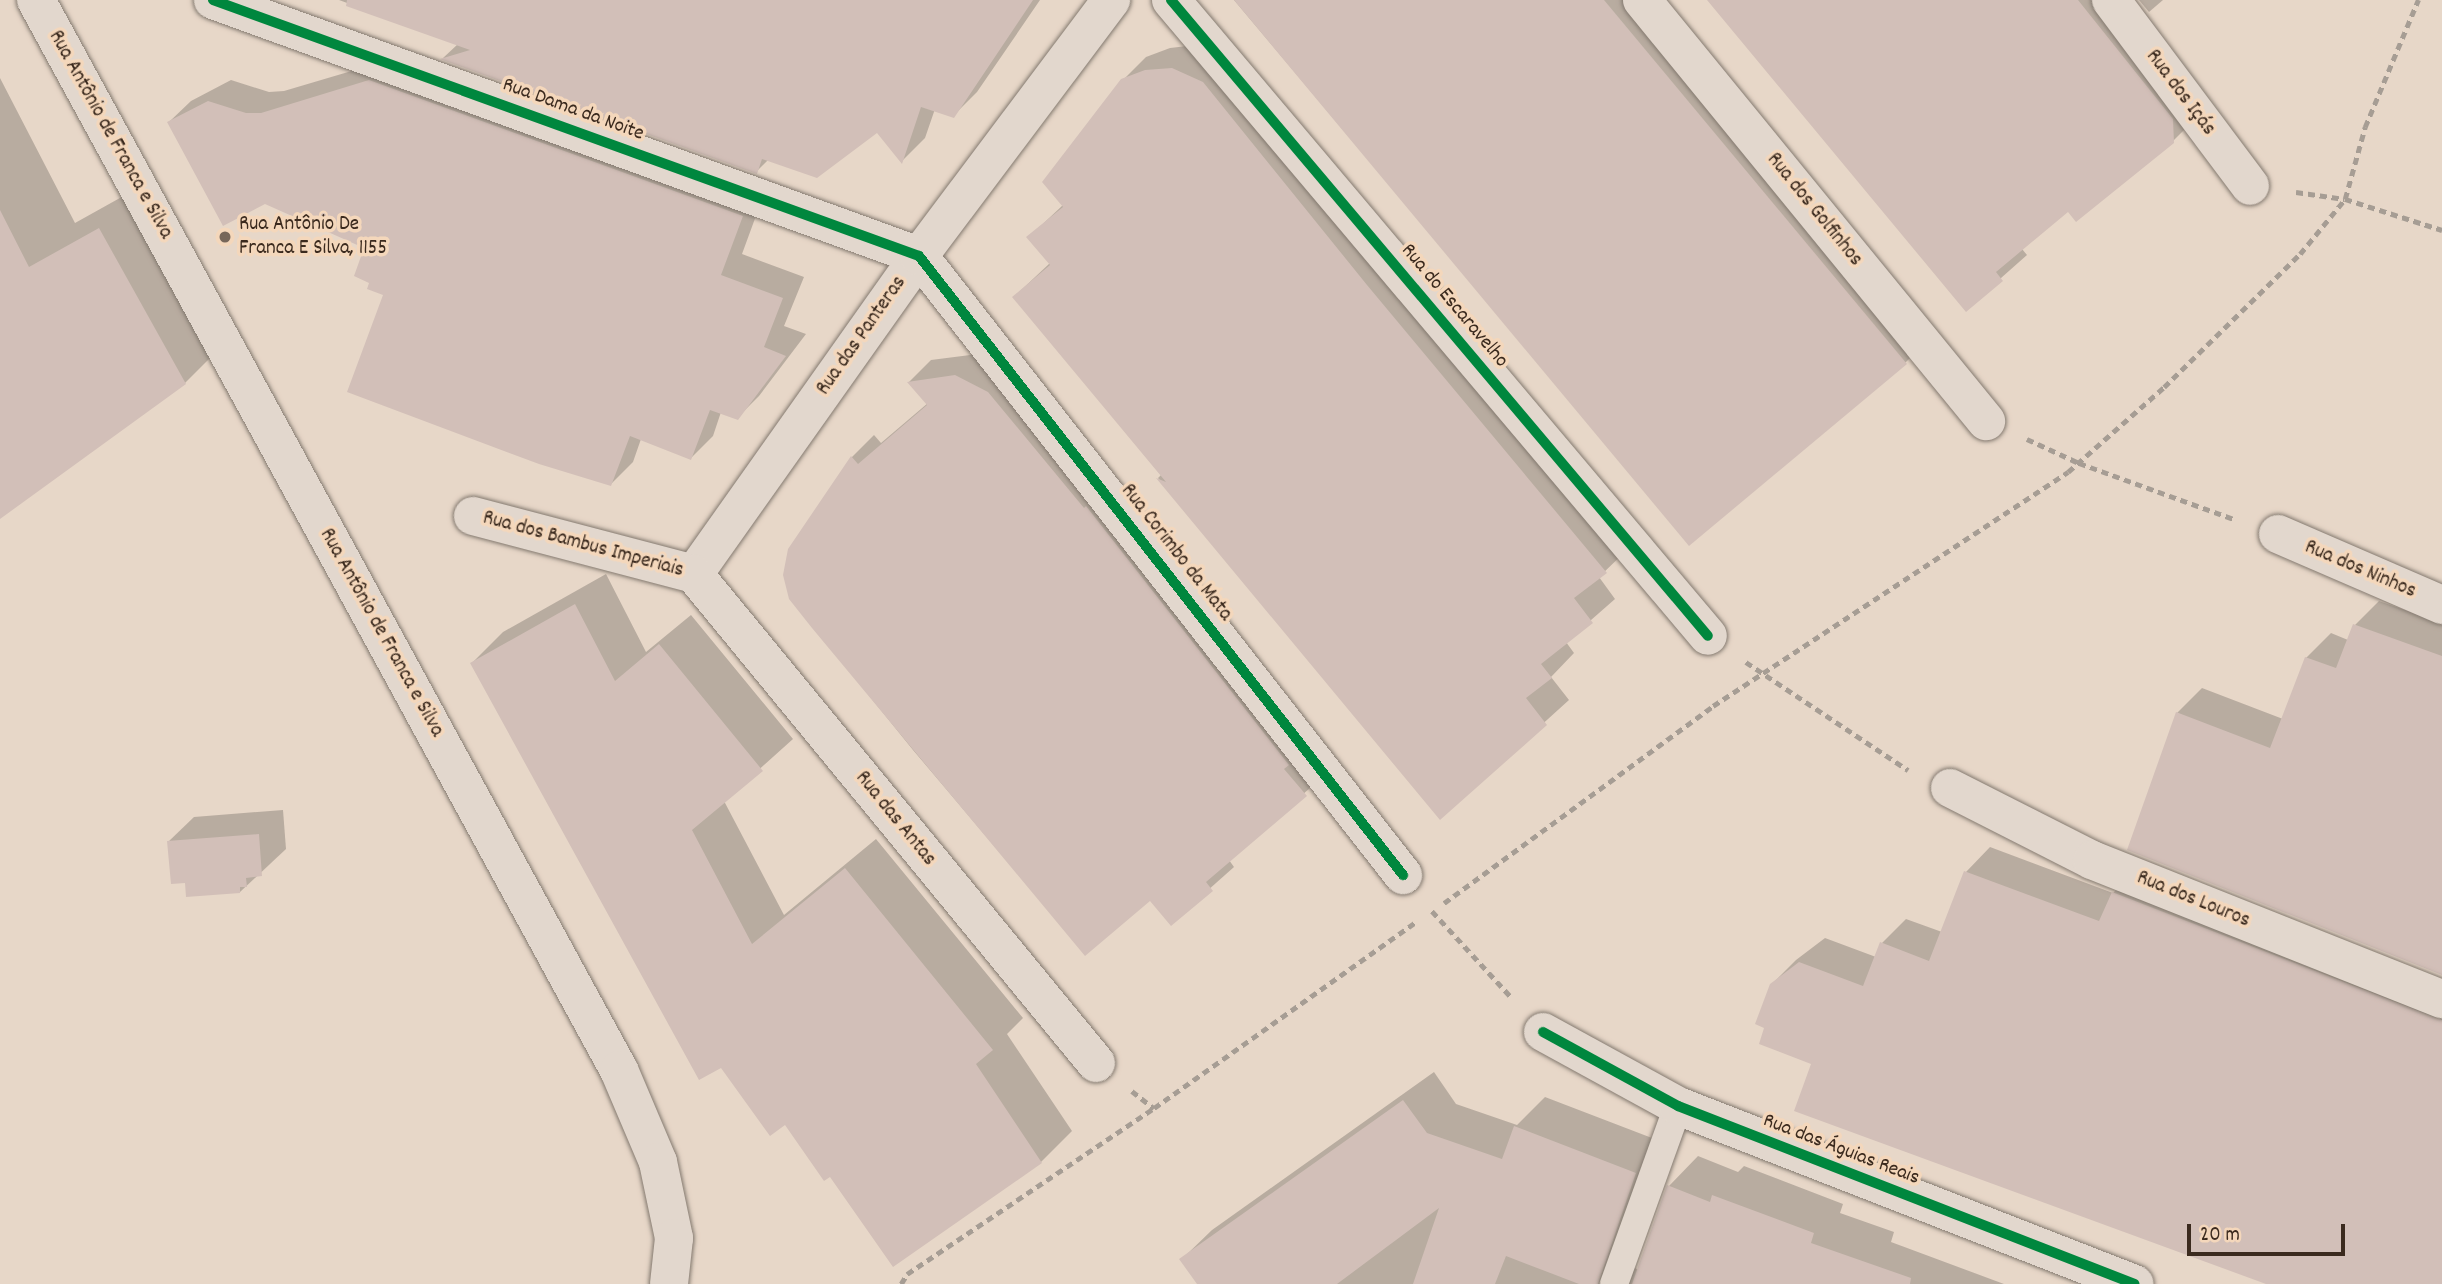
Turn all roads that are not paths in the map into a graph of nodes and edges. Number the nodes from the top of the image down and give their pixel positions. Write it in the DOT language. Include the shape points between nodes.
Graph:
graph roads {
  1 [pos="36,0"];
  2 [pos="213,0"];
  3 [pos="1111,0"];
  4 [pos="1171,0"];
  5 [pos="1642,0"];
  6 [pos="2111,0"];
  7 [pos="2250,186"];
  8 [pos="919,256"];
  9 [pos="1986,421"];
  10 [pos="473,516"];
  11 [pos="2278,534"];
  12 [pos="694,574"];
  13 [pos="2442,605"];
  14 [pos="1708,636"];
  15 [pos="1950,788"];
  16 [pos="1403,875"];
  17 [pos="2442,999"];
  18 [pos="1542,1032"];
  19 [pos="1096,1063"];
  20 [pos="1678,1106"];
  21 [pos="669,1284"];
  22 [pos="1614,1284"];
  23 [pos="2135,1284"];
  1 -- 21 [label="street, Rua Antônio de Franca e Silva" via="619,1070 657,1162 674,1238"];
  2 -- 8 [label="street, Rua Dama da Noite"];
  3 -- 8 [label="street, Rua das Panteras"];
  4 -- 14 [label="street, Rua do Escaravelho"];
  5 -- 9 [label="street, Rua dos Golfinhos"];
  6 -- 7 [label="street, Rua dos Içás"];
  8 -- 12 [label="street, Rua das Panteras"];
  8 -- 16 [label="street, Rua Corimbo da Mata"];
  10 -- 12 [label="street, Rua dos Bambus Imperiais"];
  11 -- 13 [label="street, Rua dos Ninhos"];
  12 -- 19 [label="street, Rua das Antas"];
  15 -- 17 [label="street, Rua dos Louros" via="2092,860"];
  18 -- 20 [label="street, Rua das Águias Reais"];
  20 -- 22 [label="lane"];
  20 -- 23 [label="street, Rua das Águias Reais"];
}
